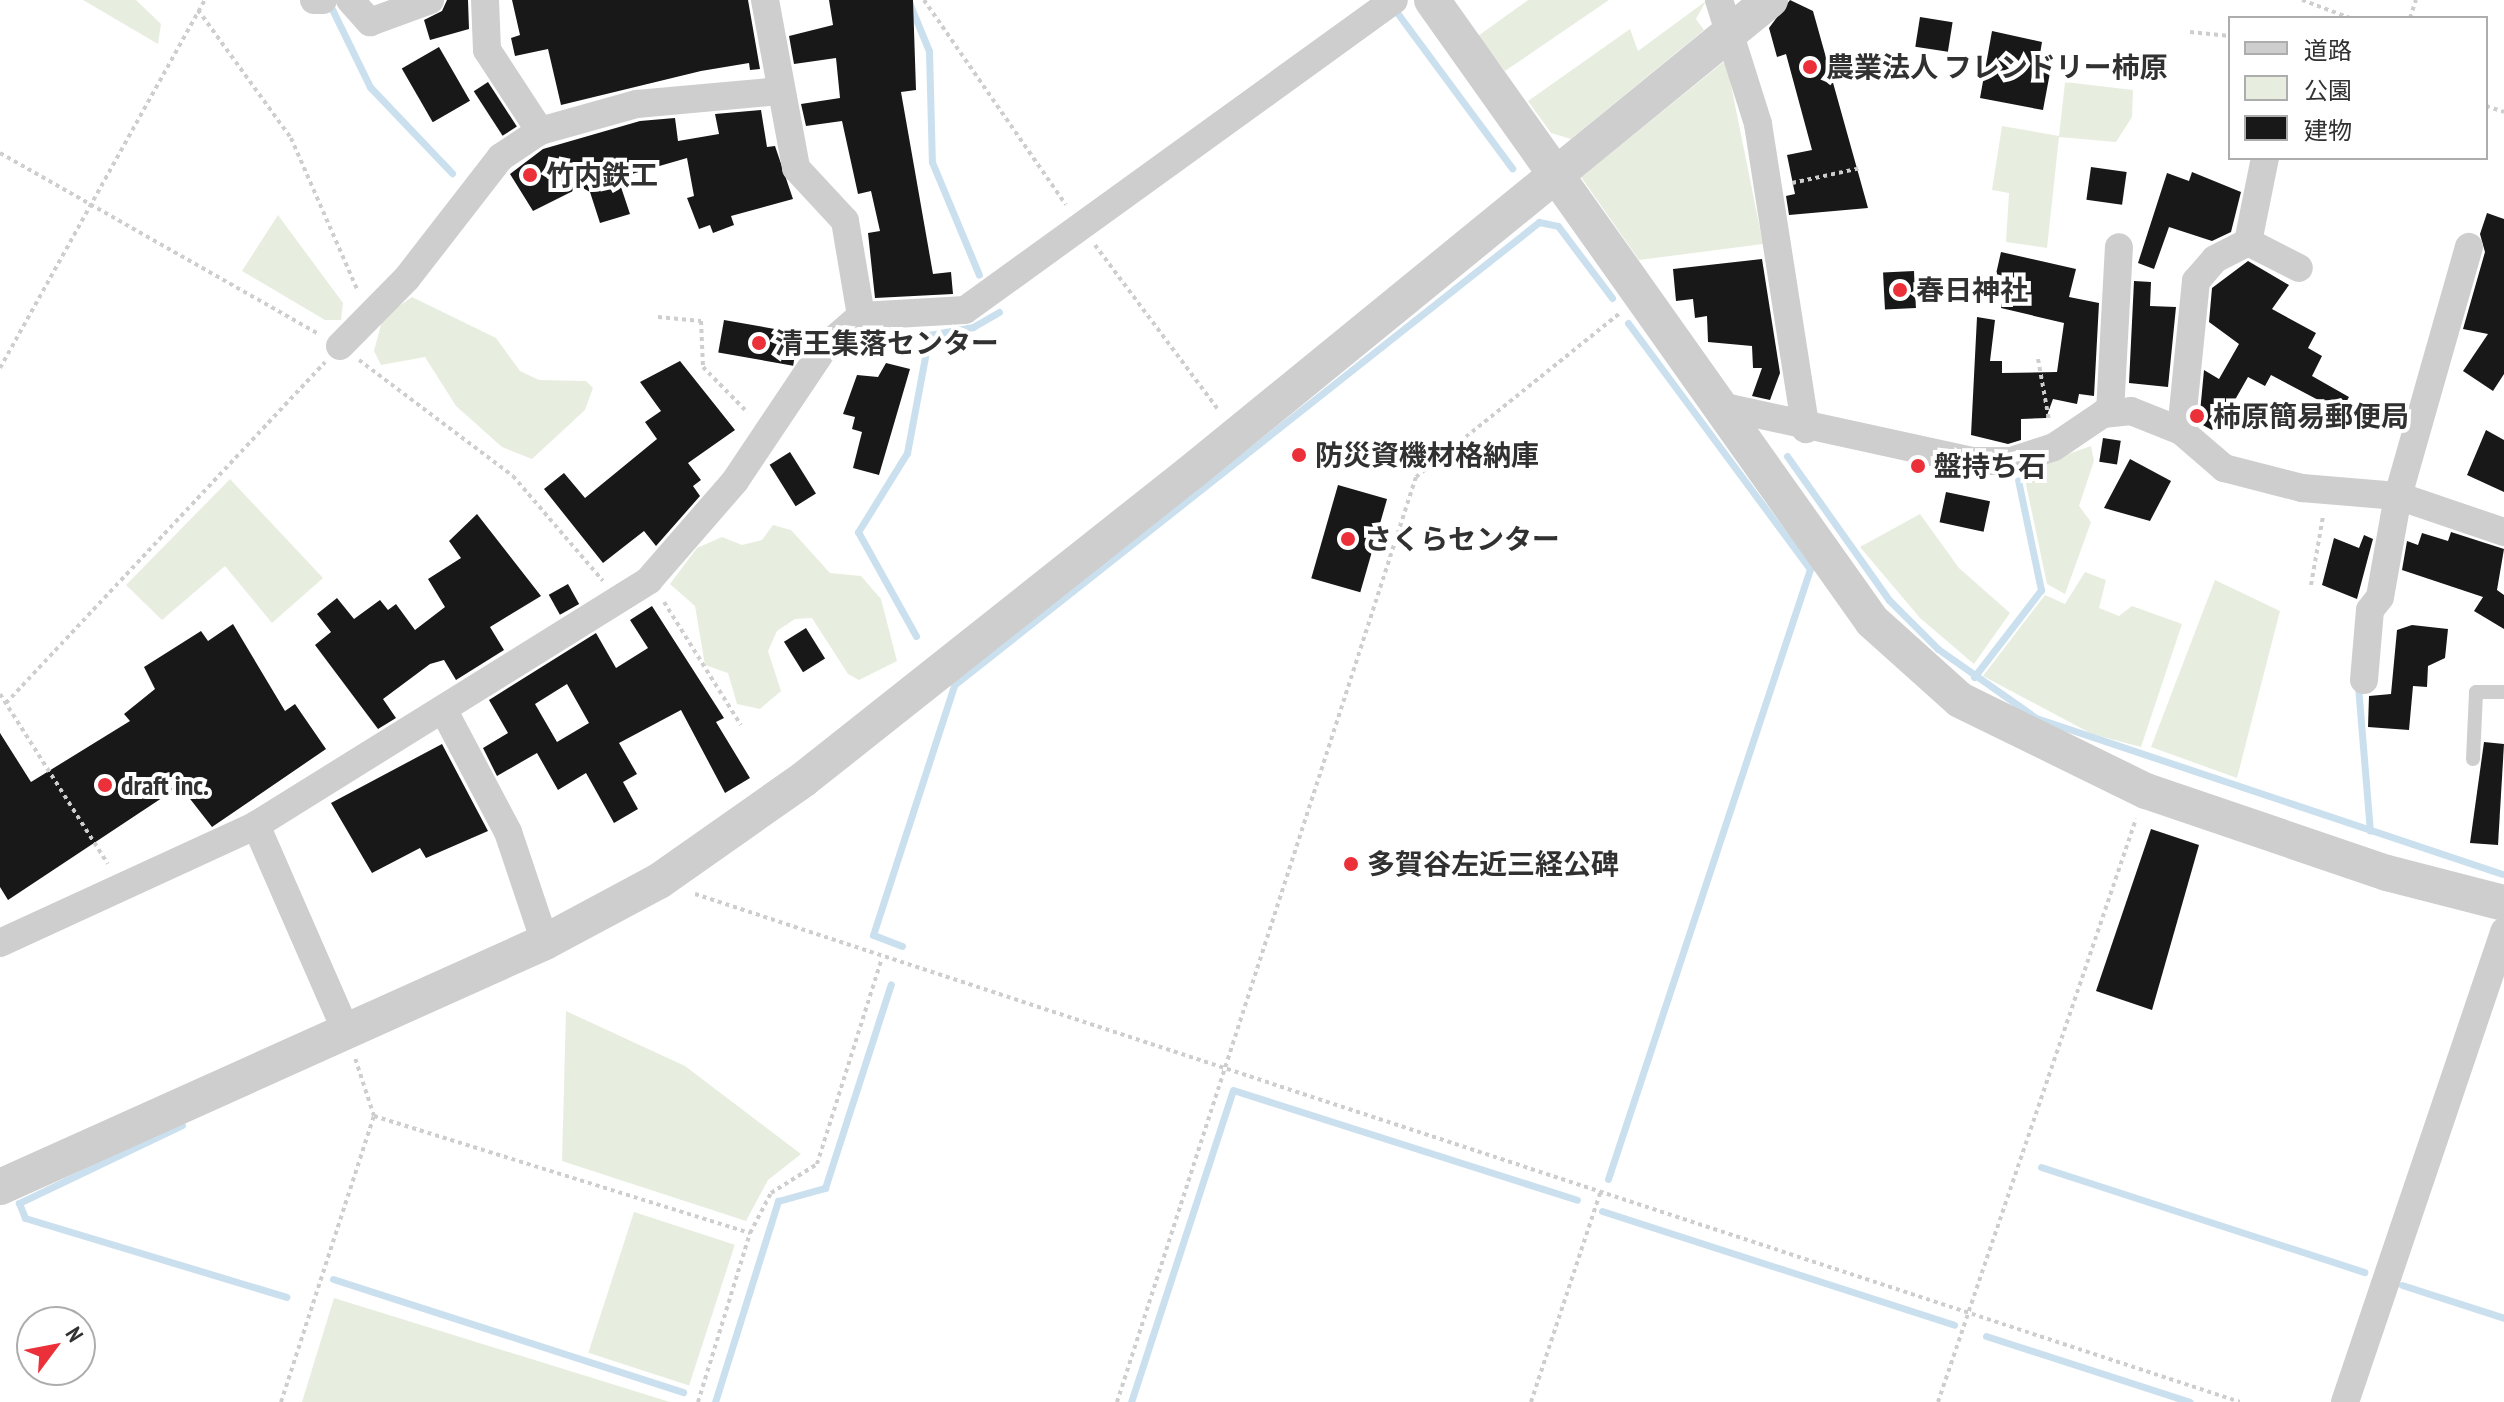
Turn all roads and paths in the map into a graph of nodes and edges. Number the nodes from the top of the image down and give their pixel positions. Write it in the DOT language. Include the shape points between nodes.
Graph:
graph roads {
  1 [pos="205,0"];
  2 [pos="314,0"];
  3 [pos="323,0"];
  4 [pos="350,0"];
  5 [pos="430,0"];
  6 [pos="485,0"];
  7 [pos="765,0"];
  8 [pos="924,0"];
  9 [pos="1394,0"];
  10 [pos="1432,0"];
  11 [pos="1719,0"];
  12 [pos="1770,0"];
  13 [pos="2302,0"];
  14 [pos="198,10"];
  15 [pos="2345,16"];
  16 [pos="2190,32"];
  17 [pos="1735,34"];
  18 [pos="2228,36"];
  19 [pos="781,91"];
  20 [pos="540,131"];
  21 [pos="0,153"];
  22 [pos="2265,160"];
  23 [pos="1861,168"];
  24 [pos="1556,180"];
  25 [pos="1770,188"];
  26 [pos="92,206"];
  27 [pos="1080,225"];
  28 [pos="2248,242"];
  29 [pos="2119,247"];
  30 [pos="2469,247"];
  31 [pos="2299,268"];
  32 [pos="1639,297"];
  33 [pos="861,316"];
  34 [pos="658,317"];
  35 [pos="366,320"];
  36 [pos="340,346"];
  37 [pos="2038,359"];
  38 [pos="0,368"];
  39 [pos="1720,406"];
  40 [pos="2110,412"];
  41 [pos="1806,429"];
  42 [pos="2181,431"];
  43 [pos="770,434"];
  44 [pos="1236,434"];
  45 [pos="2054,447"];
  46 [pos="2327,490"];
  47 [pos="2398,496"];
  48 [pos="2504,532"];
  49 [pos="649,580"];
  50 [pos="2311,585"];
  51 [pos="619,600"];
  52 [pos="2364,680"];
  53 [pos="2504,692"];
  54 [pos="0,694"];
  55 [pos="6,703"];
  56 [pos="444,711"];
  57 [pos="741,725"];
  58 [pos="2473,759"];
  59 [pos="2146,791"];
  60 [pos="256,825"];
  61 [pos="659,881"];
  62 [pos="122,885"];
  63 [pos="2504,903"];
  64 [pos="2504,931"];
  65 [pos="545,942"];
  66 [pos="0,943"];
  67 [pos="882,958"];
  68 [pos="347,1033"];
  69 [pos="1227,1071"];
  70 [pos="374,1116"];
  71 [pos="0,1187"];
  72 [pos="1600,1193"];
  73 [pos="750,1233"];
  74 [pos="1968,1310"];
  75 [pos="281,1402"];
  76 [pos="698,1402"];
  77 [pos="1117,1402"];
  78 [pos="1531,1402"];
  79 [pos="1938,1402"];
  80 [pos="2240,1402"];
  81 [pos="2345,1402"];
  1 -- 14 [label="path"];
  2 -- 3 [label="street"];
  4 -- 5 [label="street" via="370,22"];
  6 -- 20 [label="street" via="487,50"];
  7 -- 19 [label="street"];
  8 -- 27 [label="path"];
  9 -- 27 [label="street"];
  10 -- 24 [label="street"];
  11 -- 17 [label="street"];
  12 -- 17 [label="street"];
  13 -- 15 [label="path"];
  14 -- 26 [label="path"];
  14 -- 35 [label="path" via="291,138"];
  16 -- 18 [label="path"];
  17 -- 24 [label="street"];
  17 -- 25 [label="street"];
  19 -- 20 [label="street" via="637,104"];
  19 -- 33 [label="street" via="796,168 845,221 854,245"];
  20 -- 35 [label="street" via="501,157 475,198"];
  21 -- 26 [label="path"];
  22 -- 28 [label="street"];
  23 -- 25 [label="path"];
  24 -- 32 [label="street"];
  24 -- 44 [label="street"];
  25 -- 41 [label="street"];
  26 -- 36 [label="path"];
  26 -- 38 [label="path"];
  27 -- 33 [label="street" via="965,310"];
  27 -- 44 [label="path"];
  28 -- 31 [label="street"];
  28 -- 42 [label="street" via="2215,259 2196,281"];
  29 -- 40 [label="street"];
  30 -- 47 [label="street"];
  32 -- 39 [label="street"];
  32 -- 69 [label="path" via="1416,477"];
  33 -- 43 [label="street" via="824,348"];
  34 -- 43 [label="path" via="701,321 703,367"];
  35 -- 36 [label="street"];
  36 -- 51 [label="path" via="513,476"];
  36 -- 55 [label="path"];
  37 -- 45 [label="path"];
  39 -- 41 [label="street"];
  39 -- 59 [label="street" via="1801,526 1894,641 1960,700"];
  40 -- 42 [label="street" via="2131,411"];
  40 -- 45 [label="street"];
  41 -- 45 [label="street" via="1972,461 2011,461"];
  42 -- 46 [label="street" via="2224,468"];
  43 -- 49 [label="street"];
  44 -- 61 [label="street" via="804,779"];
  46 -- 47 [label="street"];
  46 -- 50 [label="path"];
  47 -- 48 [label="street"];
  47 -- 52 [label="street" via="2380,597 2370,610"];
  49 -- 51 [label="street"];
  49 -- 57 [label="path"];
  51 -- 56 [label="street"];
  53 -- 58 [label="lane" via="2476,692"];
  54 -- 55 [label="path"];
  55 -- 62 [label="path"];
  56 -- 60 [label="street"];
  56 -- 65 [label="street" via="508,832"];
  59 -- 63 [label="street" via="2387,873"];
  59 -- 74 [label="path"];
  60 -- 62 [label="street"];
  60 -- 68 [label="street"];
  61 -- 65 [label="street"];
  61 -- 67 [label="path"];
  62 -- 66 [label="street"];
  64 -- 81 [label="street"];
  65 -- 68 [label="street"];
  67 -- 69 [label="path"];
  67 -- 73 [label="path" via="817,1164 771,1193"];
  68 -- 70 [label="path"];
  68 -- 71 [label="street"];
  69 -- 72 [label="path"];
  69 -- 77 [label="path"];
  70 -- 73 [label="path"];
  70 -- 75 [label="path"];
  72 -- 74 [label="path"];
  72 -- 78 [label="path"];
  73 -- 76 [label="path"];
  74 -- 79 [label="path"];
  74 -- 80 [label="path"];
}
